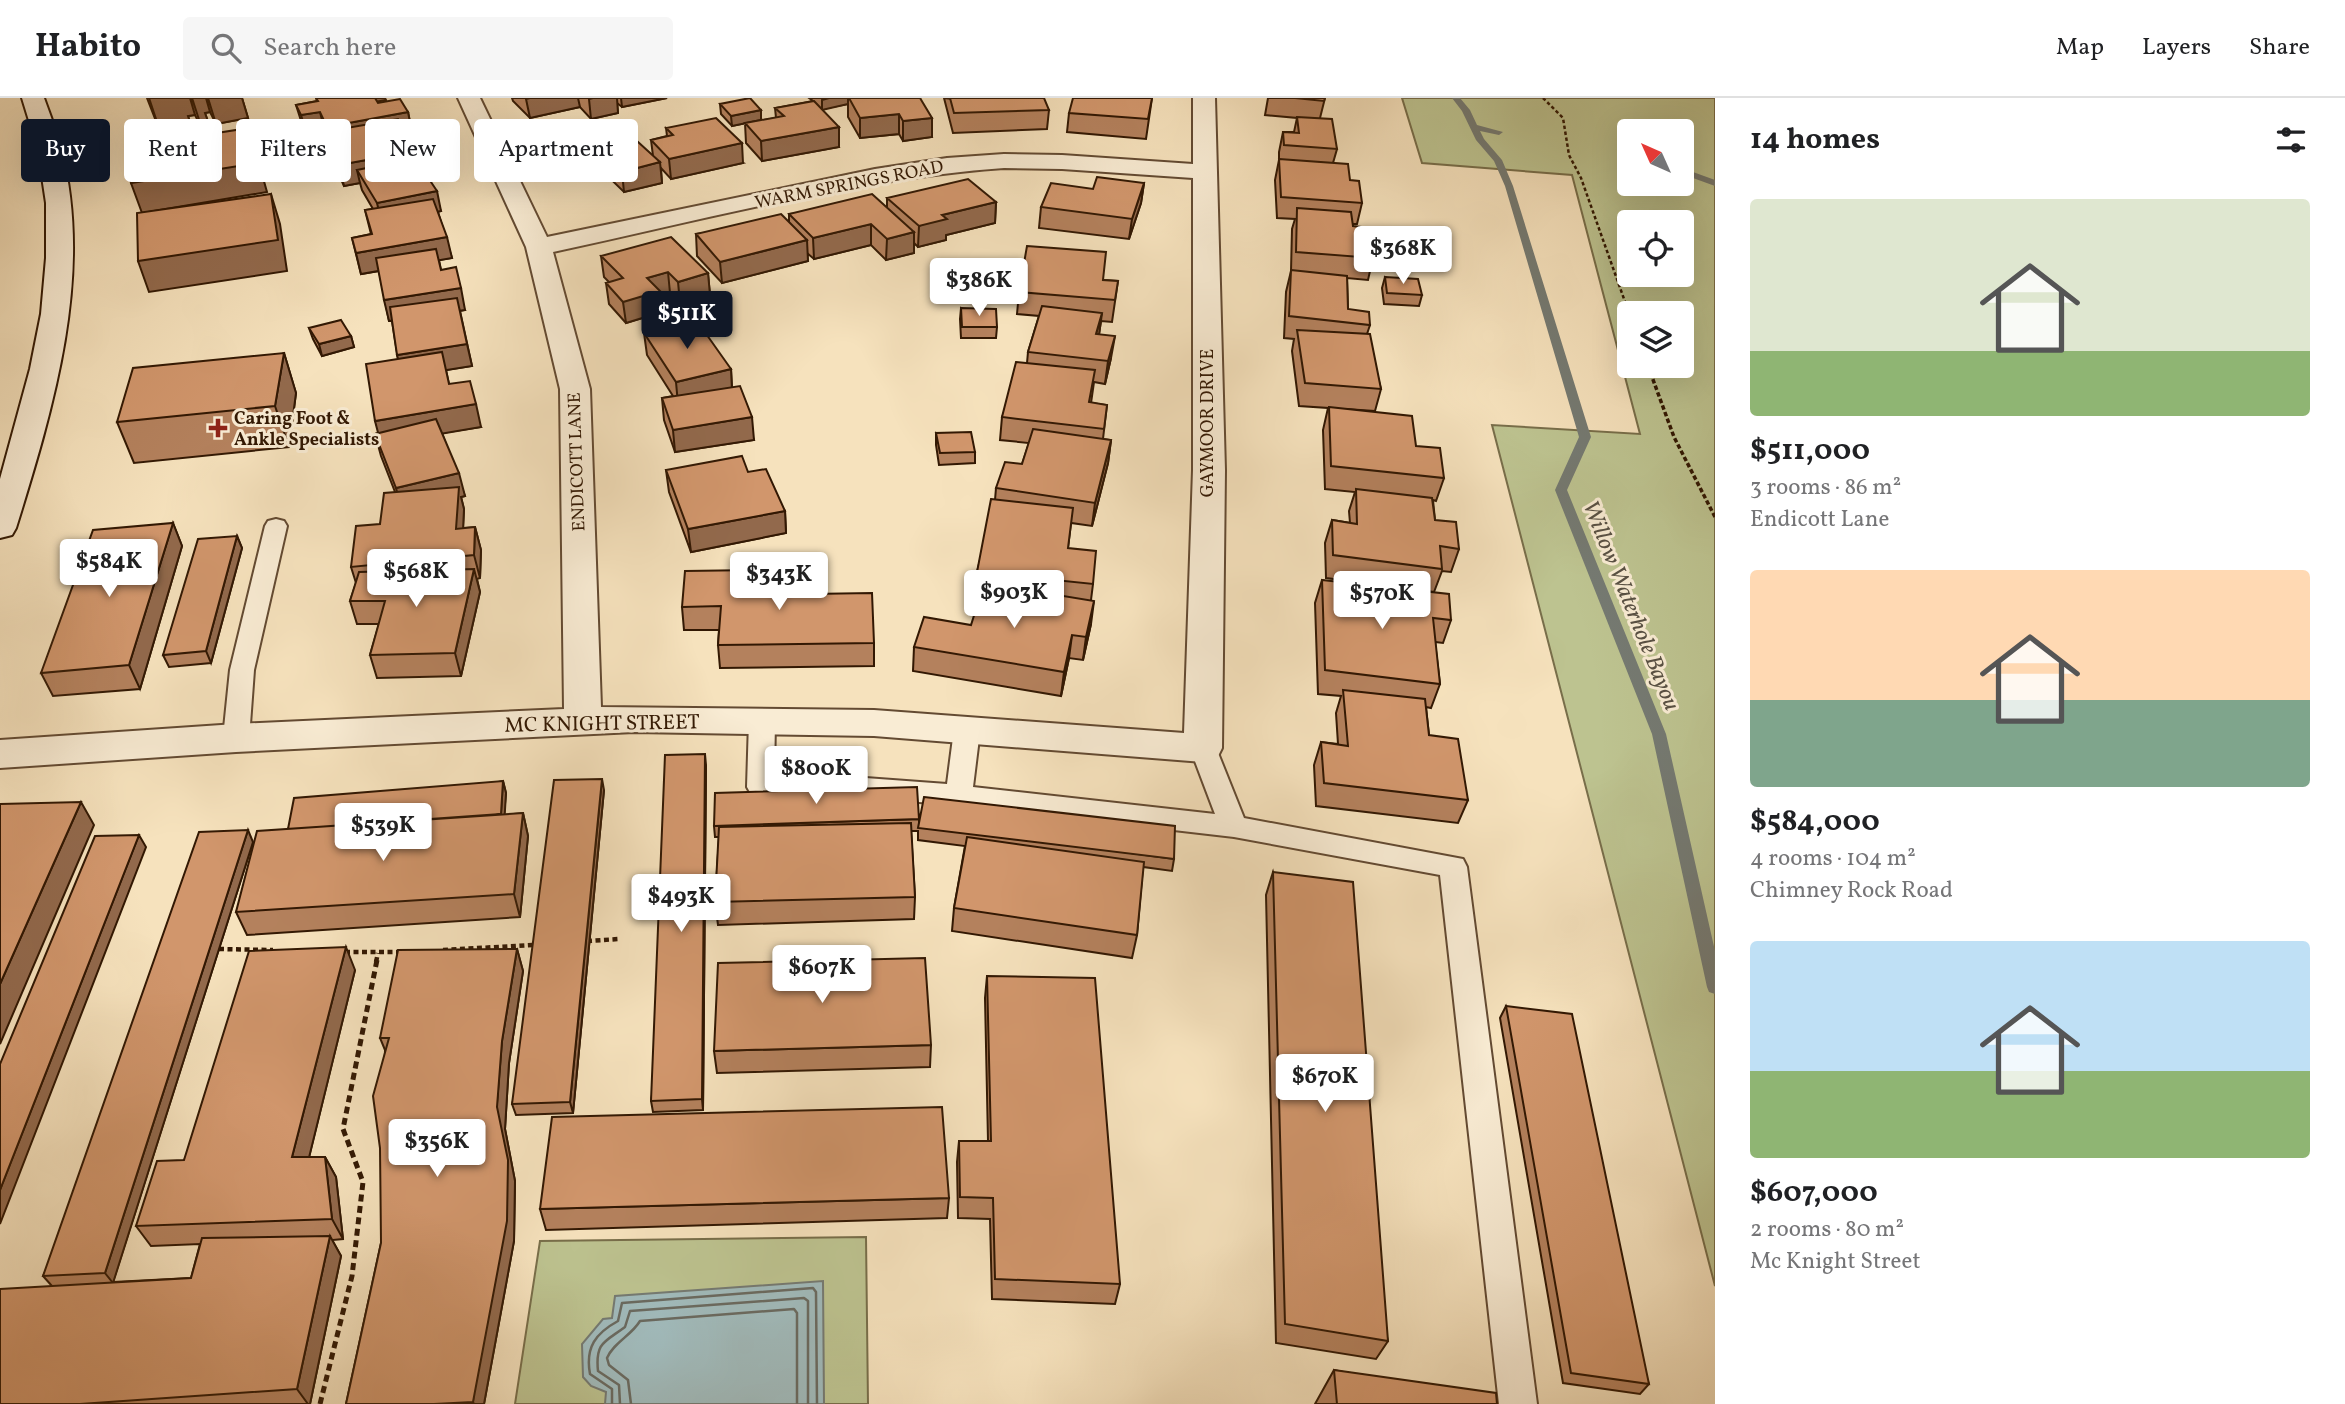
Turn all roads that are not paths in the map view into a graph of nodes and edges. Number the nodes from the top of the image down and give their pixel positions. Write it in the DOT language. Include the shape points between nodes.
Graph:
graph roads {
  1 [pos="33,98"];
  2 [pos="469,98"];
  3 [pos="1204,98"];
  4 [pos="1205,172"];
  5 [pos="539,247"];
  6 [pos="276,527"];
  7 [pos="0,528"];
  8 [pos="583,720"];
  9 [pos="762,721"];
  10 [pos="967,730"];
  11 [pos="236,738"];
  12 [pos="1203,748"];
  13 [pos="0,754"];
  14 [pos="959,795"];
  15 [pos="1234,827"];
  16 [pos="1518,1404"];
  1 -- 7 [label="street" via="55,171 62,241 53,328 23,458"];
  2 -- 5 [label="street, ENDICOTT LANE"];
  3 -- 4 [label="street, GAYMOOR DRIVE"];
  4 -- 5 [label="street, WARM SPRINGS ROAD" via="1062,162 947,165"];
  4 -- 12 [label="street, GAYMOOR DRIVE" via="1209,470"];
  5 -- 8 [label="street, ENDICOTT LANE" via="575,389"];
  6 -- 11 [label="lane" via="242,670"];
  8 -- 9 [label="street, MC KNIGHT STREET"];
  8 -- 11 [label="street, MC KNIGHT STREET"];
  9 -- 10 [label="street, MC KNIGHT STREET"];
  9 -- 14 [label="lane" via="760,788 852,787"];
  10 -- 12 [label="street, MC KNIGHT STREET"];
  10 -- 14 [label="lane"];
  11 -- 13 [label="street, MC KNIGHT STREET"];
  12 -- 15 [label="lane"];
  14 -- 15 [label="lane"];
  15 -- 16 [label="lane" via="1453,867"];
}
